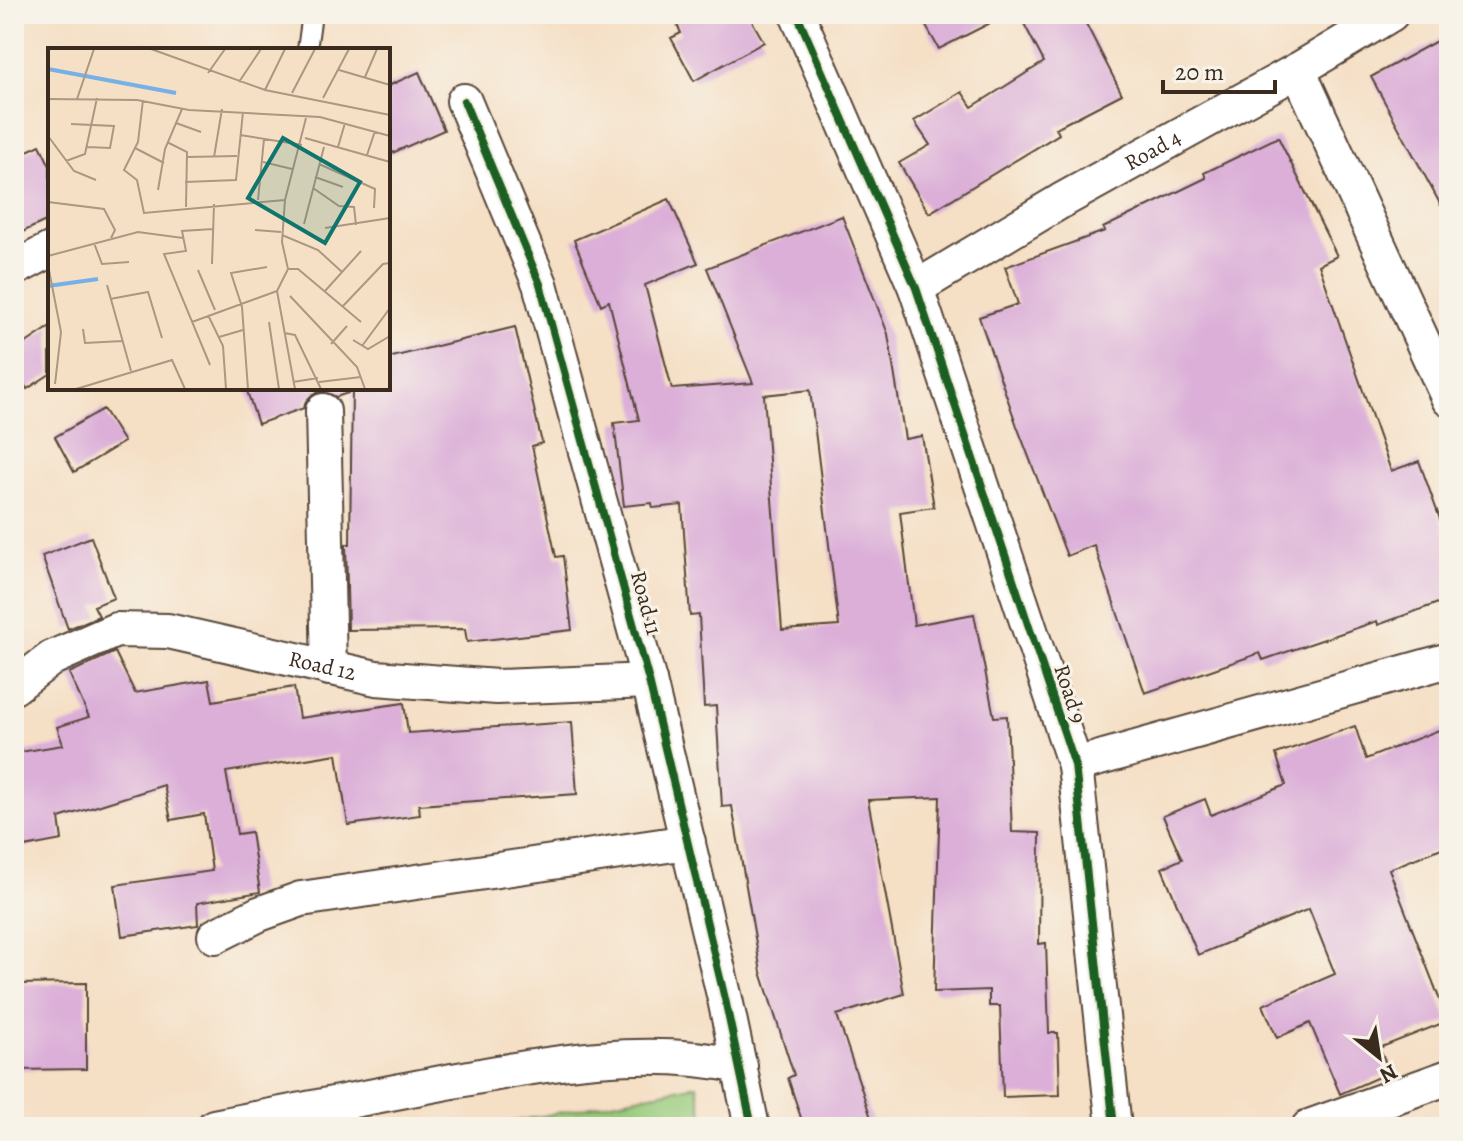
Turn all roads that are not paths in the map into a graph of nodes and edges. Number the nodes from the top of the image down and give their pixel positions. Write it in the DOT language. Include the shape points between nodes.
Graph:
graph roads {
  1 [pos="312,14"];
  2 [pos="797,14"];
  3 [pos="1391,14"];
  4 [pos="307,48"];
  5 [pos="1298,70"];
  6 [pos="464,101"];
  7 [pos="48,251"];
  8 [pos="14,269"];
  9 [pos="916,288"];
  10 [pos="1449,399"];
  11 [pos="323,411"];
  12 [pos="1449,660"];
  13 [pos="329,668"];
  14 [pos="649,681"];
  15 [pos="14,687"];
  16 [pos="1075,765"];
  17 [pos="688,842"];
  18 [pos="215,936"];
  19 [pos="740,1066"];
  20 [pos="1449,1077"];
  21 [pos="214,1127"];
  22 [pos="752,1127"];
  23 [pos="1114,1127"];
  24 [pos="1309,1127"];
  1 -- 4 [label="lane"];
  2 -- 9 [label="street, Road 9"];
  3 -- 5 [label="street, Road 4"];
  5 -- 9 [label="street, Road 4"];
  5 -- 10 [label="street"];
  6 -- 14 [label="street, Road 11" via="540,284"];
  7 -- 8 [label="street"];
  9 -- 16 [label="street, Road 9"];
  11 -- 13 [label="street"];
  12 -- 16 [label="street"];
  13 -- 14 [label="street, Road 12" via="376,678 497,687"];
  13 -- 15 [label="street, Road 12" via="168,631 116,630 52,658"];
  14 -- 17 [label="street, Road 11"];
  16 -- 23 [label="street, Road 9"];
  17 -- 18 [label="street" via="301,899"];
  17 -- 19 [label="street, Road 11"];
  19 -- 21 [label="street" via="707,1059 623,1057 496,1073"];
  19 -- 22 [label="street, Road 11"];
  20 -- 24 [label="street"];
}
